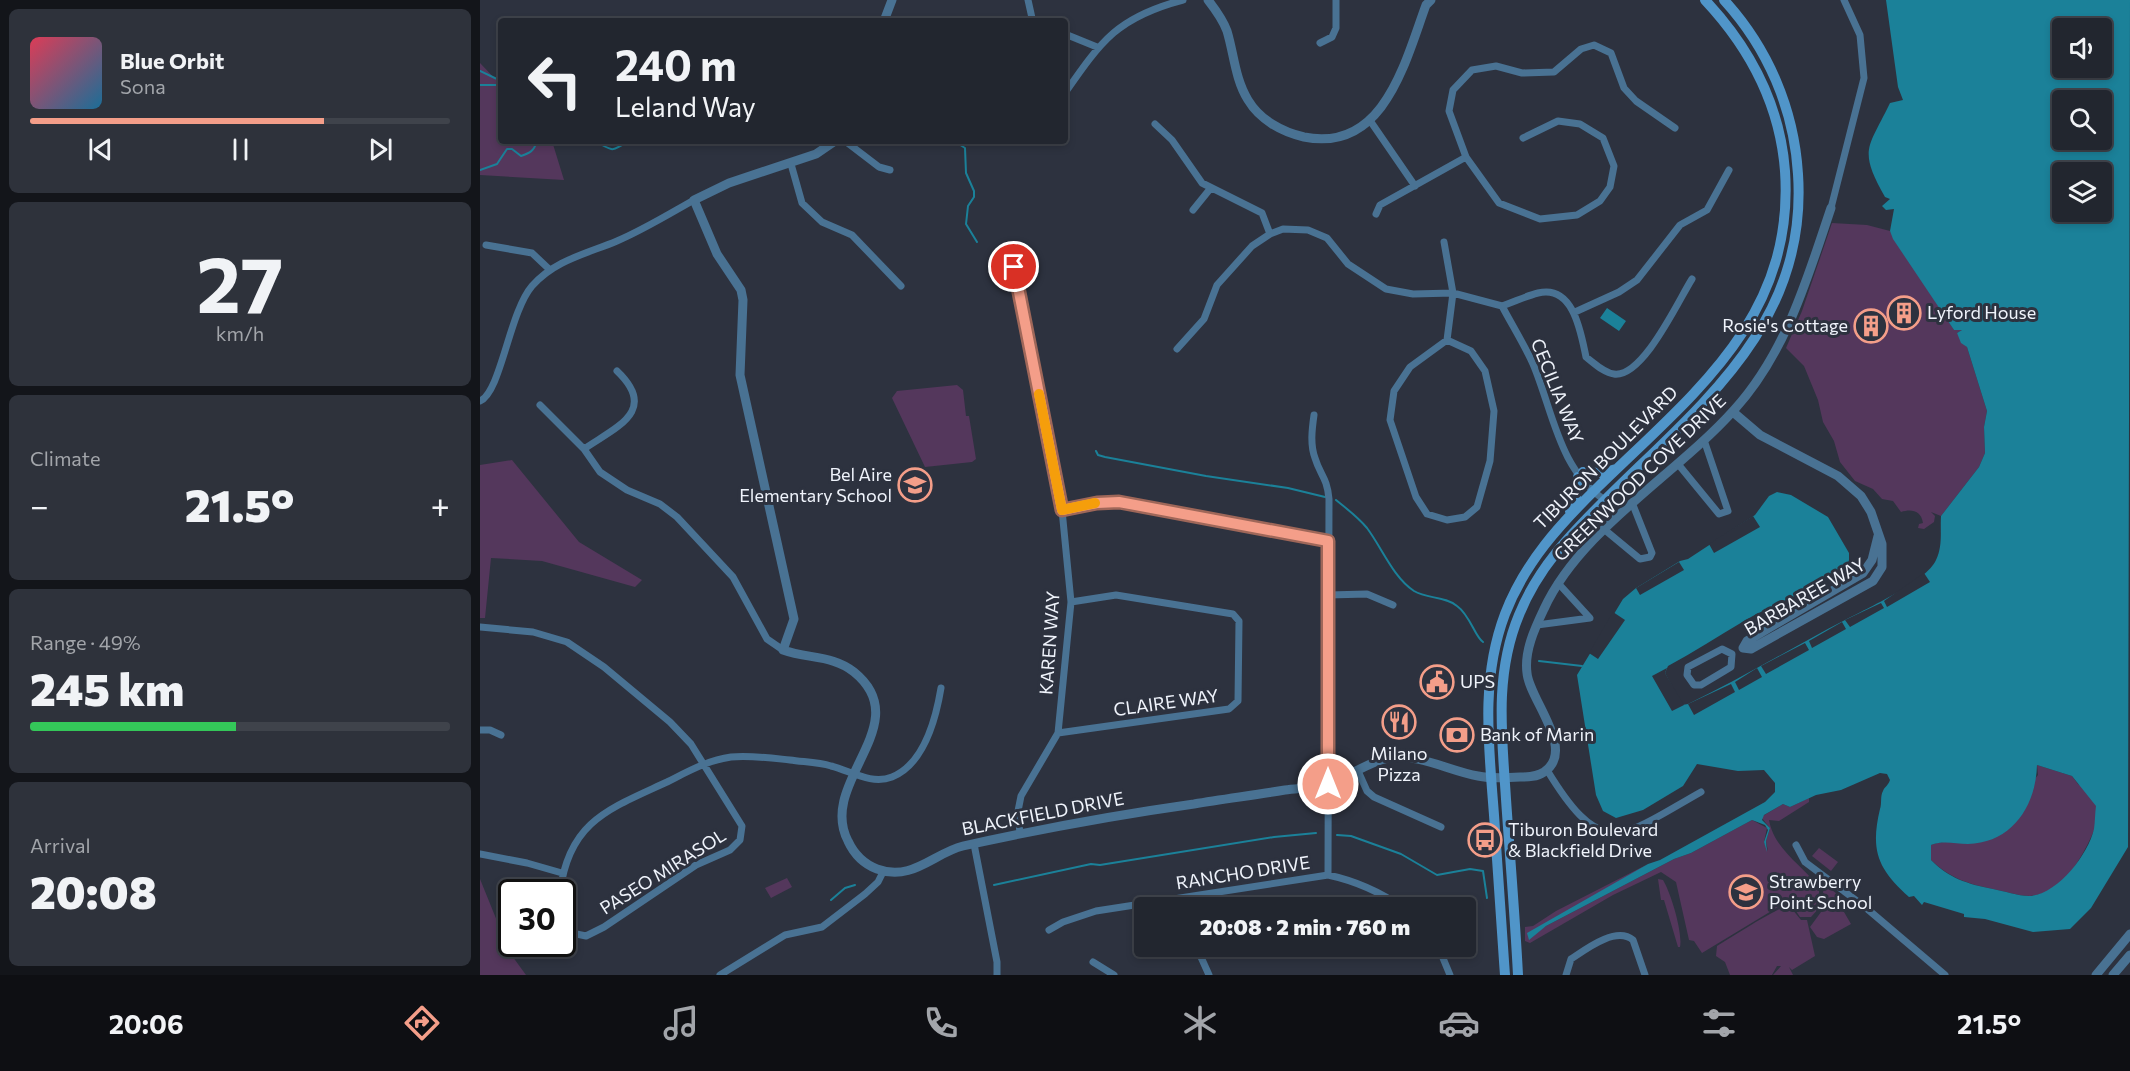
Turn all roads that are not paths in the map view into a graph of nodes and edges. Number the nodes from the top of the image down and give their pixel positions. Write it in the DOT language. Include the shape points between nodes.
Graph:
graph roads {
  1 [pos="892,0"];
  2 [pos="1028,0"];
  3 [pos="1183,0"];
  4 [pos="1208,0"];
  5 [pos="1336,0"];
  6 [pos="1431,0"];
  7 [pos="1705,0"];
  8 [pos="1724,0"];
  9 [pos="1844,0"];
  10 [pos="885,18"];
  11 [pos="1032,18"];
  12 [pos="1068,35"];
  13 [pos="1320,43"];
  14 [pos="1097,47"];
  15 [pos="1068,89"];
  16 [pos="1371,122"];
  17 [pos="1155,124"];
  18 [pos="1676,128"];
  19 [pos="1523,138"];
  20 [pos="831,144"];
  21 [pos="849,144"];
  22 [pos="1466,157"];
  23 [pos="790,164"];
  24 [pos="890,170"];
  25 [pos="1729,170"];
  26 [pos="1415,186"];
  27 [pos="1210,189"];
  28 [pos="694,200"];
  29 [pos="1832,208"];
  30 [pos="1193,210"];
  31 [pos="1376,214"];
  32 [pos="1270,234"];
  33 [pos="1444,242"];
  34 [pos="486,245"];
  35 [pos="1014,267"];
  36 [pos="550,270"];
  37 [pos="1692,279"];
  38 [pos="901,286"];
  39 [pos="1453,293"];
  40 [pos="1502,306"];
  41 [pos="1575,312"];
  42 [pos="1447,340"];
  43 [pos="1177,349"];
  44 [pos="617,371"];
  45 [pos="480,401"];
  46 [pos="540,405"];
  47 [pos="1733,411"];
  48 [pos="1314,415"];
  49 [pos="1704,440"];
  50 [pos="584,449"];
  51 [pos="1678,464"];
  52 [pos="1616,469"];
  53 [pos="1579,473"];
  54 [pos="1595,490"];
  55 [pos="1605,500"];
  56 [pos="1633,505"];
  57 [pos="1062,510"];
  58 [pos="1568,517"];
  59 [pos="1605,530"];
  60 [pos="1328,541"];
  61 [pos="1558,583"];
  62 [pos="1328,595"];
  63 [pos="1071,602"];
  64 [pos="1393,605"];
  65 [pos="1537,625"];
  66 [pos="480,627"];
  67 [pos="1743,648"];
  68 [pos="783,650"];
  69 [pos="1732,654"];
  70 [pos="941,688"];
  71 [pos="480,730"];
  72 [pos="1058,733"];
  73 [pos="501,735"];
  74 [pos="703,765"];
  75 [pos="1547,770"];
  76 [pos="1358,771"];
  77 [pos="854,773"];
  78 [pos="1491,778"];
  79 [pos="1505,778"];
  80 [pos="1328,784"];
  81 [pos="1701,792"];
  82 [pos="1441,827"];
  83 [pos="1020,834"];
  84 [pos="974,844"];
  85 [pos="1796,845"];
  86 [pos="480,854"];
  87 [pos="883,872"];
  88 [pos="562,873"];
  89 [pos="1328,875"];
  90 [pos="561,879"];
  91 [pos="1189,897"];
  92 [pos="1387,897"];
  93 [pos="1134,905"];
  94 [pos="1049,930"];
  95 [pos="576,934"];
  96 [pos="2130,934"];
  97 [pos="2130,955"];
  98 [pos="1201,957"];
  99 [pos="1443,957"];
  100 [pos="1093,962"];
  101 [pos="720,975"];
  102 [pos="997,975"];
  103 [pos="1114,975"];
  104 [pos="1209,975"];
  105 [pos="1450,975"];
  106 [pos="1505,975"];
  107 [pos="1518,975"];
  108 [pos="1566,975"];
  109 [pos="1646,975"];
  110 [pos="1945,975"];
  111 [pos="2096,975"];
  112 [pos="2113,975"];
  1 -- 10 [label="street"];
  2 -- 11 [label="street"];
  3 -- 14 [label="street" via="1139,15"];
  4 -- 16 [label="street" via="1226,28 1242,90 1267,120 1307,138 1338,136"];
  5 -- 13 [label="street" via="1336,28 1332,37"];
  6 -- 16 [label="street" via="1395,86"];
  7 -- 52 [label="main road, TIBURON BOULEVARD" via="1749,57 1773,110 1785,173 1781,238 1765,293 1737,344"];
  8 -- 55 [label="main road, TIBURON BOULEVARD" via="1764,55 1791,123 1799,187 1792,252 1773,307 1740,363"];
  9 -- 29 [label="street" via="1860,35 1864,78"];
  12 -- 14 [label="street"];
  14 -- 15 [label="street"];
  16 -- 26 [label="street"];
  17 -- 27 [label="street"];
  18 -- 22 [label="street" via="1636,101 1624,88 1611,53 1594,45 1581,49 1554,72 1522,73 1496,66 1472,70 1453,90 1449,111"];
  19 -- 22 [label="street" via="1558,121 1580,124 1604,138 1614,166 1610,187 1600,201 1577,214 1540,219 1499,203"];
  20 -- 23 [label="street"];
  21 -- 24 [label="street" via="879,167"];
  22 -- 26 [label="street"];
  23 -- 28 [label="street" via="729,183"];
  23 -- 38 [label="street" via="802,203 822,222 852,235"];
  25 -- 41 [label="street" via="1710,205 1680,225 1637,280"];
  26 -- 31 [label="street" via="1380,205"];
  27 -- 30 [label="street"];
  27 -- 32 [label="street" via="1262,213"];
  28 -- 36 [label="street" via="617,241 576,255"];
  28 -- 68 [label="street" via="717,254 736,281 743,300 740,375 794,619"];
  29 -- 47 [label="street, GREENWOOD COVE DRIVE" via="1788,326 1761,375"];
  32 -- 39 [label="street" via="1308,230 1327,238 1348,264 1386,289 1413,294"];
  32 -- 43 [label="street" via="1252,246 1217,285 1204,320"];
  33 -- 39 [label="street"];
  34 -- 36 [label="street" via="532,253"];
  35 -- 57 [label="street, KAREN WAY"];
  36 -- 45 [label="street" via="518,306 492,391"];
  37 -- 41 [label="street" via="1642,362 1625,374 1613,374 1586,357"];
  39 -- 40 [label="street"];
  39 -- 42 [label="street"];
  40 -- 41 [label="street" via="1541,292 1560,297"];
  40 -- 53 [label="street, CECILIA WAY" via="1533,363 1554,424"];
  42 -- 42 [label="street" via="1410,367 1394,391 1390,420 1416,497 1427,514 1448,520 1465,517 1478,507 1490,461 1494,411 1485,371 1471,351"];
  44 -- 50 [label="street" via="632,385 635,404 628,420"];
  46 -- 50 [label="street"];
  47 -- 49 [label="street, GREENWOOD COVE DRIVE"];
  47 -- 67 [label="street, BARBAREE WAY" via="1760,435 1853,487 1868,506 1882,544 1882,564 1873,581 1751,649"];
  48 -- 60 [label="street" via="1315,460 1328,486"];
  49 -- 51 [label="street, GREENWOOD COVE DRIVE"];
  49 -- 51 [label="street" via="1729,511 1719,514"];
  50 -- 68 [label="street" via="600,472 677,517 733,577 766,639"];
  51 -- 56 [label="street, GREENWOOD COVE DRIVE"];
  52 -- 53 [label="main road"];
  52 -- 54 [label="main road, TIBURON BOULEVARD"];
  53 -- 54 [label="street, CECILIA WAY"];
  53 -- 58 [label="main road"];
  54 -- 55 [label="street, CECILIA WAY"];
  54 -- 58 [label="main road, TIBURON BOULEVARD"];
  55 -- 79 [label="main road, TIBURON BOULEVARD" via="1553,555 1518,617 1501,687"];
  56 -- 59 [label="street, GREENWOOD COVE DRIVE"];
  56 -- 59 [label="street" via="1652,553 1650,557 1641,560"];
  57 -- 60 [label="street" via="1119,502"];
  57 -- 63 [label="street, KAREN WAY"];
  58 -- 78 [label="main road, TIBURON BOULEVARD" via="1547,539 1523,575 1498,636 1487,700"];
  59 -- 61 [label="street, GREENWOOD COVE DRIVE"];
  60 -- 62 [label="street"];
  61 -- 65 [label="street, GREENWOOD COVE DRIVE"];
  61 -- 65 [label="street" via="1590,618"];
  62 -- 64 [label="street" via="1367,594"];
  62 -- 80 [label="street"];
  63 -- 72 [label="street, KAREN WAY"];
  63 -- 72 [label="street, CLAIRE WAY" via="1116,595 1233,614 1239,621 1238,701 1229,709"];
  65 -- 75 [label="street, GREENWOOD COVE DRIVE" via="1527,654 1527,672 1554,738 1554,759"];
  66 -- 74 [label="street, PASEO MIRASOL" via="533,632 567,642 670,722"];
  67 -- 69 [label="street, BARBAREE WAY"];
  68 -- 77 [label="street" via="832,659 858,674 867,686 873,700 875,727"];
  69 -- 69 [label="street" via="1719,649 1689,666 1686,672 1692,683 1701,685 1728,669 1733,663"];
  70 -- 77 [label="street" via="936,716 908,767 892,777 876,780"];
  71 -- 73 [label="street"];
  72 -- 83 [label="street, KAREN WAY" via="1021,796"];
  74 -- 77 [label="street" via="742,756 828,765"];
  74 -- 88 [label="street" via="592,821 572,848"];
  74 -- 95 [label="street, PASEO MIRASOL" via="739,819 742,834 736,845 696,865 604,927 586,936"];
  75 -- 79 [label="street" via="1535,776"];
  75 -- 81 [label="street" via="1581,819 1608,832 1635,830"];
  76 -- 78 [label="street, BLACKFIELD DRIVE" via="1386,759 1406,758"];
  76 -- 80 [label="street, BLACKFIELD DRIVE"];
  76 -- 82 [label="street" via="1374,797"];
  77 -- 87 [label="street" via="841,805 842,827 859,857"];
  78 -- 79 [label="street, BLACKFIELD DRIVE"];
  78 -- 106 [label="main road, TIBURON BOULEVARD"];
  79 -- 107 [label="main road, TIBURON BOULEVARD"];
  80 -- 83 [label="street, BLACKFIELD DRIVE"];
  80 -- 89 [label="street"];
  83 -- 84 [label="street, BLACKFIELD DRIVE"];
  84 -- 87 [label="street, BLACKFIELD DRIVE" via="952,849 932,863 906,871"];
  84 -- 102 [label="street"];
  85 -- 110 [label="street" via="1805,862"];
  86 -- 88 [label="street"];
  87 -- 101 [label="street" via="865,894 822,927 785,935"];
  88 -- 90 [label="street"];
  89 -- 91 [label="street, RANCHO DRIVE"];
  89 -- 92 [label="street, RANCHO DRIVE" via="1348,879"];
  93 -- 94 [label="street, RANCHO DRIVE" via="1096,911"];
  96 -- 111 [label="street"];
  97 -- 112 [label="street"];
  98 -- 104 [label="street"];
  99 -- 105 [label="street"];
  100 -- 103 [label="street"];
  108 -- 109 [label="street" via="1571,959 1621,934 1633,940"];
}
